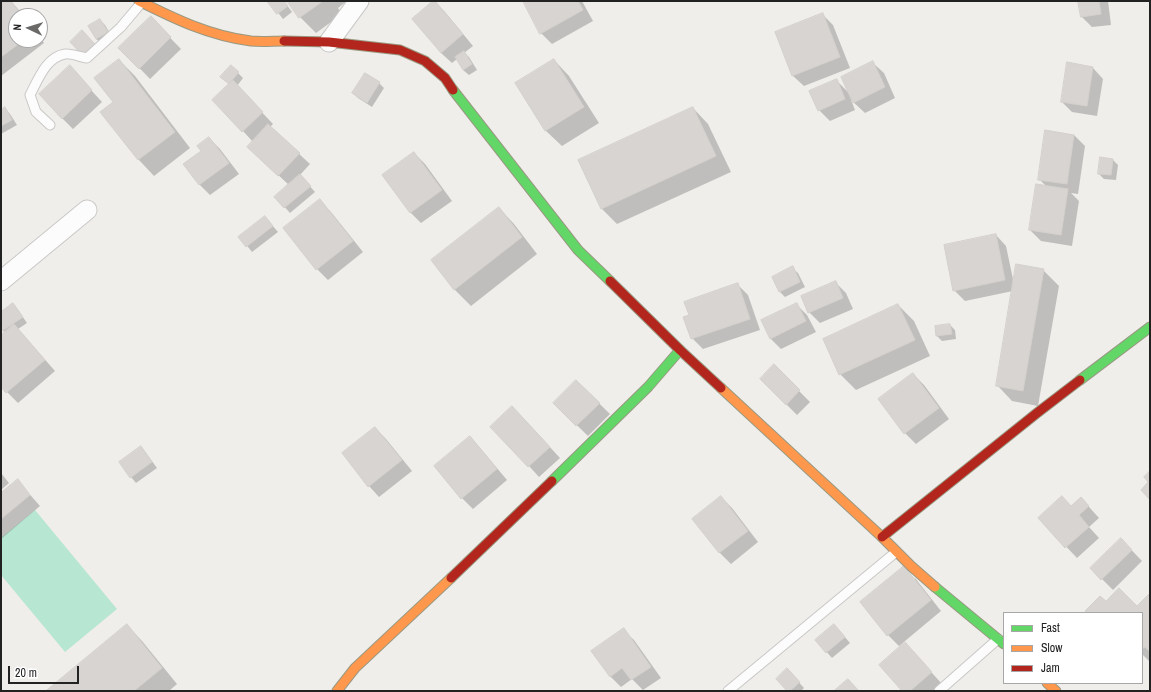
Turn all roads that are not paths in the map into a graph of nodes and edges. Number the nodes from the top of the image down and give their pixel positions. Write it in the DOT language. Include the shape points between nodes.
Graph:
graph roads {
  1 [pos="359,1"];
  2 [pos="140,2"];
  3 [pos="329,42"];
  4 [pos="50,125"];
  5 [pos="87,210"];
  6 [pos="1,281"];
  7 [pos="1150,327"];
  8 [pos="680,350"];
  9 [pos="882,537"];
  10 [pos="896,552"];
  11 [pos="1001,642"];
  12 [pos="1048,684"];
  13 [pos="337,691"];
  14 [pos="728,691"];
  15 [pos="939,691"];
  16 [pos="1056,691"];
  1 -- 3 [label="street"];
  2 -- 3 [label="street" via="175,20 210,33 251,41"];
  2 -- 4 [label="lane" via="121,28 87,58 66,54 54,58 44,69 30,95 36,112"];
  3 -- 8 [label="street" via="400,50 424,61 445,78 578,250"];
  5 -- 6 [label="street"];
  7 -- 9 [label="street"];
  8 -- 9 [label="street"];
  8 -- 13 [label="street" via="648,387 471,560 355,668"];
  9 -- 10 [label="street"];
  10 -- 11 [label="street"];
  10 -- 14 [label="lane"];
  11 -- 15 [label="lane"];
  12 -- 16 [label="street"];
}
